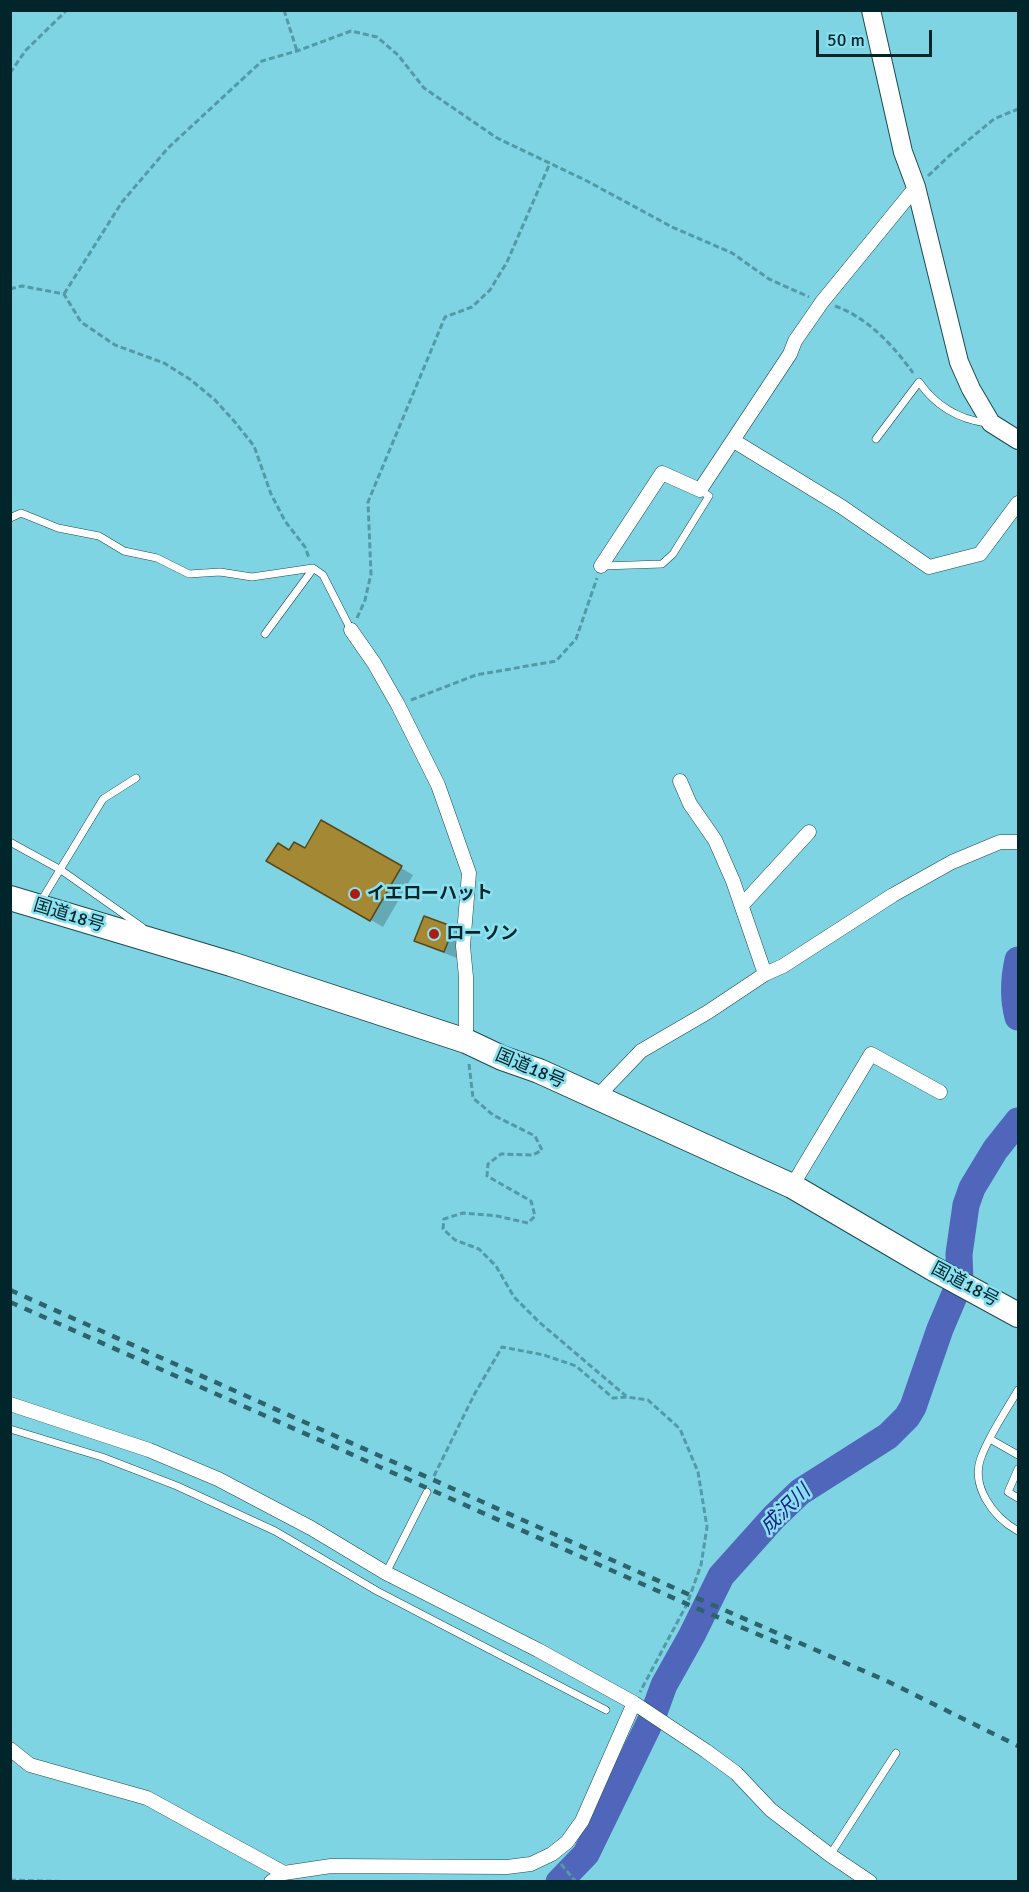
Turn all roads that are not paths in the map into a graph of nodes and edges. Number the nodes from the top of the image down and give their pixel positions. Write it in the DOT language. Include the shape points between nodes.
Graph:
graph roads {
  1 [pos="871,10"];
  2 [pos="916,187"];
  3 [pos="991,423"];
  4 [pos="876,439"];
  5 [pos="1018,440"];
  6 [pos="734,441"];
  7 [pos="700,490"];
  8 [pos="1018,503"];
  9 [pos="10,518"];
  10 [pos="601,566"];
  11 [pos="313,568"];
  12 [pos="351,630"];
  13 [pos="264,634"];
  14 [pos="136,778"];
  15 [pos="680,781"];
  16 [pos="809,832"];
  17 [pos="10,842"];
  18 [pos="1018,843"];
  19 [pos="61,870"];
  20 [pos="10,898"];
  21 [pos="742,905"];
  22 [pos="38,906"];
  23 [pos="167,945"];
  24 [pos="765,974"];
  25 [pos="466,1041"];
  26 [pos="940,1092"];
  27 [pos="597,1097"];
  28 [pos="792,1186"];
  29 [pos="1018,1315"];
  30 [pos="1018,1390"];
  31 [pos="1015,1403"];
  32 [pos="10,1404"];
  33 [pos="10,1429"];
  34 [pos="990,1439"];
  35 [pos="1018,1455"];
  36 [pos="1018,1468"];
  37 [pos="427,1492"];
  38 [pos="1018,1498"];
  39 [pos="1018,1530"];
  40 [pos="386,1573"];
  41 [pos="634,1703"];
  42 [pos="606,1710"];
  43 [pos="10,1749"];
  44 [pos="896,1754"];
  45 [pos="830,1855"];
  46 [pos="284,1873"];
  47 [pos="271,1881"];
  48 [pos="870,1881"];
  1 -- 2 [label="street" via="903,152"];
  2 -- 3 [label="street" via="959,362"];
  2 -- 6 [label="street" via="822,302"];
  3 -- 4 [label="lane" via="970,420 945,409 919,381"];
  3 -- 5 [label="street"];
  6 -- 7 [label="street"];
  6 -- 8 [label="street" via="842,507 929,567 980,554"];
  7 -- 10 [label="street" via="662,473"];
  7 -- 10 [label="lane" via="709,496 673,554 662,564"];
  9 -- 11 [label="lane" via="21,513 58,528 99,536 124,551 157,558 189,574 220,572 252,577"];
  11 -- 12 [label="lane" via="323,575"];
  11 -- 13 [label="lane"];
  12 -- 25 [label="street" via="398,705 438,785 469,873 463,946"];
  14 -- 19 [label="lane" via="103,799"];
  15 -- 21 [label="street" via="690,804 715,840"];
  16 -- 21 [label="street"];
  17 -- 19 [label="lane"];
  18 -- 24 [label="street" via="1000,842 952,862"];
  19 -- 22 [label="lane"];
  19 -- 23 [label="lane"];
  20 -- 22 [label="highway, 国道18号"];
  21 -- 24 [label="street"];
  22 -- 23 [label="highway, 国道18号"];
  23 -- 25 [label="highway, 国道18号"];
  24 -- 27 [label="street" via="641,1051"];
  25 -- 27 [label="highway, 国道18号"];
  26 -- 28 [label="street" via="871,1054"];
  27 -- 28 [label="highway, 国道18号"];
  28 -- 29 [label="highway, 国道18号"];
  30 -- 31 [label="lane"];
  31 -- 34 [label="lane"];
  32 -- 40 [label="street" via="149,1450 218,1479"];
  33 -- 42 [label="lane" via="177,1486 275,1531 377,1591"];
  34 -- 35 [label="lane"];
  34 -- 39 [label="lane" via="978,1467 986,1502"];
  36 -- 38 [label="lane" via="1008,1492"];
  37 -- 40 [label="lane"];
  40 -- 41 [label="street"];
  41 -- 45 [label="street" via="736,1773 771,1810"];
  41 -- 46 [label="street" via="582,1821 567,1842 552,1854 531,1864 507,1868 331,1866"];
  43 -- 46 [label="street" via="30,1765 147,1798"];
  44 -- 45 [label="lane"];
  45 -- 48 [label="street"];
  46 -- 47 [label="street"];
}
